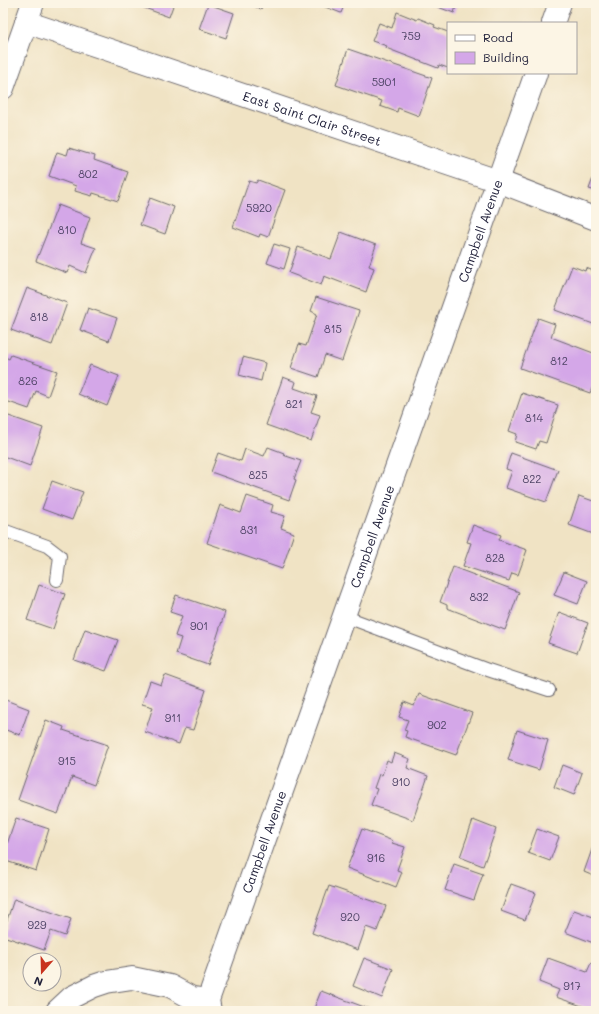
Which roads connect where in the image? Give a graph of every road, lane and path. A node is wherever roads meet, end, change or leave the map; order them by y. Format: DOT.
graph roads {
  1 [pos="560,3"];
  2 [pos="30,13"];
  3 [pos="553,22"];
  4 [pos="536,74"];
  5 [pos="3,88"];
  6 [pos="498,182"];
  7 [pos="596,220"];
  8 [pos="3,530"];
  9 [pos="57,580"];
  10 [pos="344,616"];
  11 [pos="550,690"];
  12 [pos="209,1005"];
  13 [pos="57,1011"];
  1 -- 3 [label="street"];
  2 -- 5 [label="street"];
  2 -- 6 [label="street, East Saint Clair Street"];
  4 -- 6 [label="street, Campbell Avenue"];
  6 -- 7 [label="street, East Saint Clair Street"];
  6 -- 10 [label="street, Campbell Avenue"];
  8 -- 9 [label="lane"];
  10 -- 11 [label="lane"];
  10 -- 12 [label="street, Campbell Avenue"];
  12 -- 13 [label="street, Campbell Avenue"];
}
